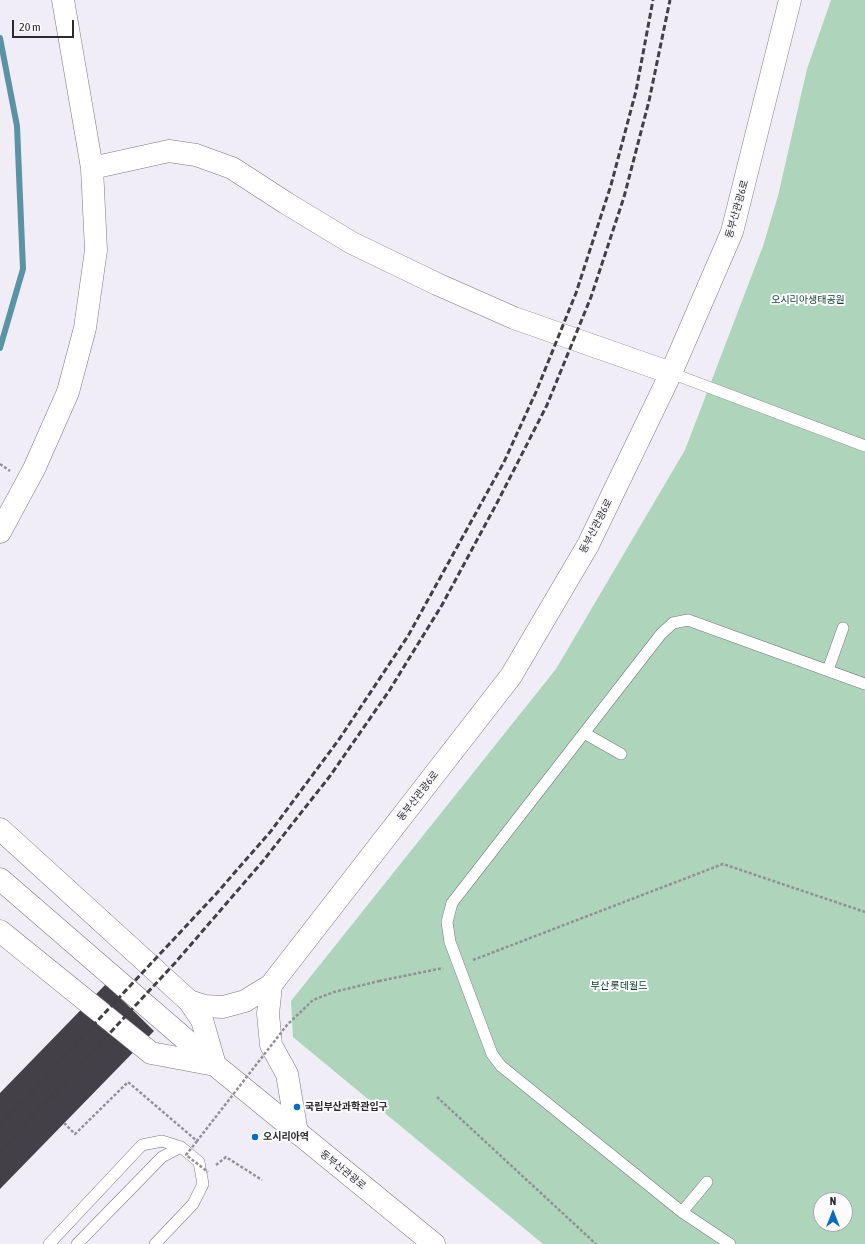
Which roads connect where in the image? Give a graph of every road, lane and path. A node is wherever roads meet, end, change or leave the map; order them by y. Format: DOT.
graph roads {
  1 [pos="63,0"];
  2 [pos="790,0"];
  3 [pos="92,168"];
  4 [pos="671,373"];
  5 [pos="865,446"];
  6 [pos="0,532"];
  7 [pos="843,628"];
  8 [pos="828,670"];
  9 [pos="865,684"];
  10 [pos="584,733"];
  11 [pos="621,754"];
  12 [pos="0,830"];
  13 [pos="0,879"];
  14 [pos="865,912"];
  15 [pos="0,931"];
  16 [pos="457,966"];
  17 [pos="271,985"];
  18 [pos="189,1001"];
  19 [pos="215,1065"];
  20 [pos="437,1097"];
  21 [pos="64,1123"];
  22 [pos="296,1133"];
  23 [pos="197,1141"];
  24 [pos="181,1147"];
  25 [pos="262,1180"];
  26 [pos="707,1182"];
  27 [pos="682,1212"];
  28 [pos="49,1244"];
  29 [pos="77,1244"];
  30 [pos="155,1244"];
  31 [pos="434,1244"];
  32 [pos="596,1244"];
  33 [pos="730,1244"];
  1 -- 3 [label="main road"];
  2 -- 4 [label="main road, 동부산관광6로"];
  3 -- 4 [label="main road"];
  3 -- 6 [label="main road"];
  4 -- 5 [label="lane"];
  4 -- 17 [label="main road, 동부산관광6로"];
  7 -- 8 [label="lane"];
  8 -- 9 [label="lane"];
  8 -- 10 [label="lane"];
  10 -- 11 [label="lane"];
  10 -- 16 [label="lane"];
  12 -- 18 [label="main road"];
  13 -- 19 [label="main road, 동부산관광로"];
  14 -- 16 [label="path"];
  15 -- 19 [label="main road"];
  16 -- 23 [label="path, bridge"];
  16 -- 27 [label="lane"];
  17 -- 18 [label="main road, 동부산관광6로"];
  17 -- 22 [label="main road"];
  18 -- 19 [label="main road"];
  19 -- 22 [label="main road, 동부산관광로"];
  20 -- 32 [label="path"];
  21 -- 23 [label="path, bridge"];
  22 -- 31 [label="main road, 동부산관광로"];
  23 -- 25 [label="path, bridge"];
  24 -- 28 [label="lane"];
  24 -- 29 [label="lane"];
  24 -- 30 [label="lane"];
  26 -- 27 [label="lane"];
  27 -- 33 [label="lane"];
}
